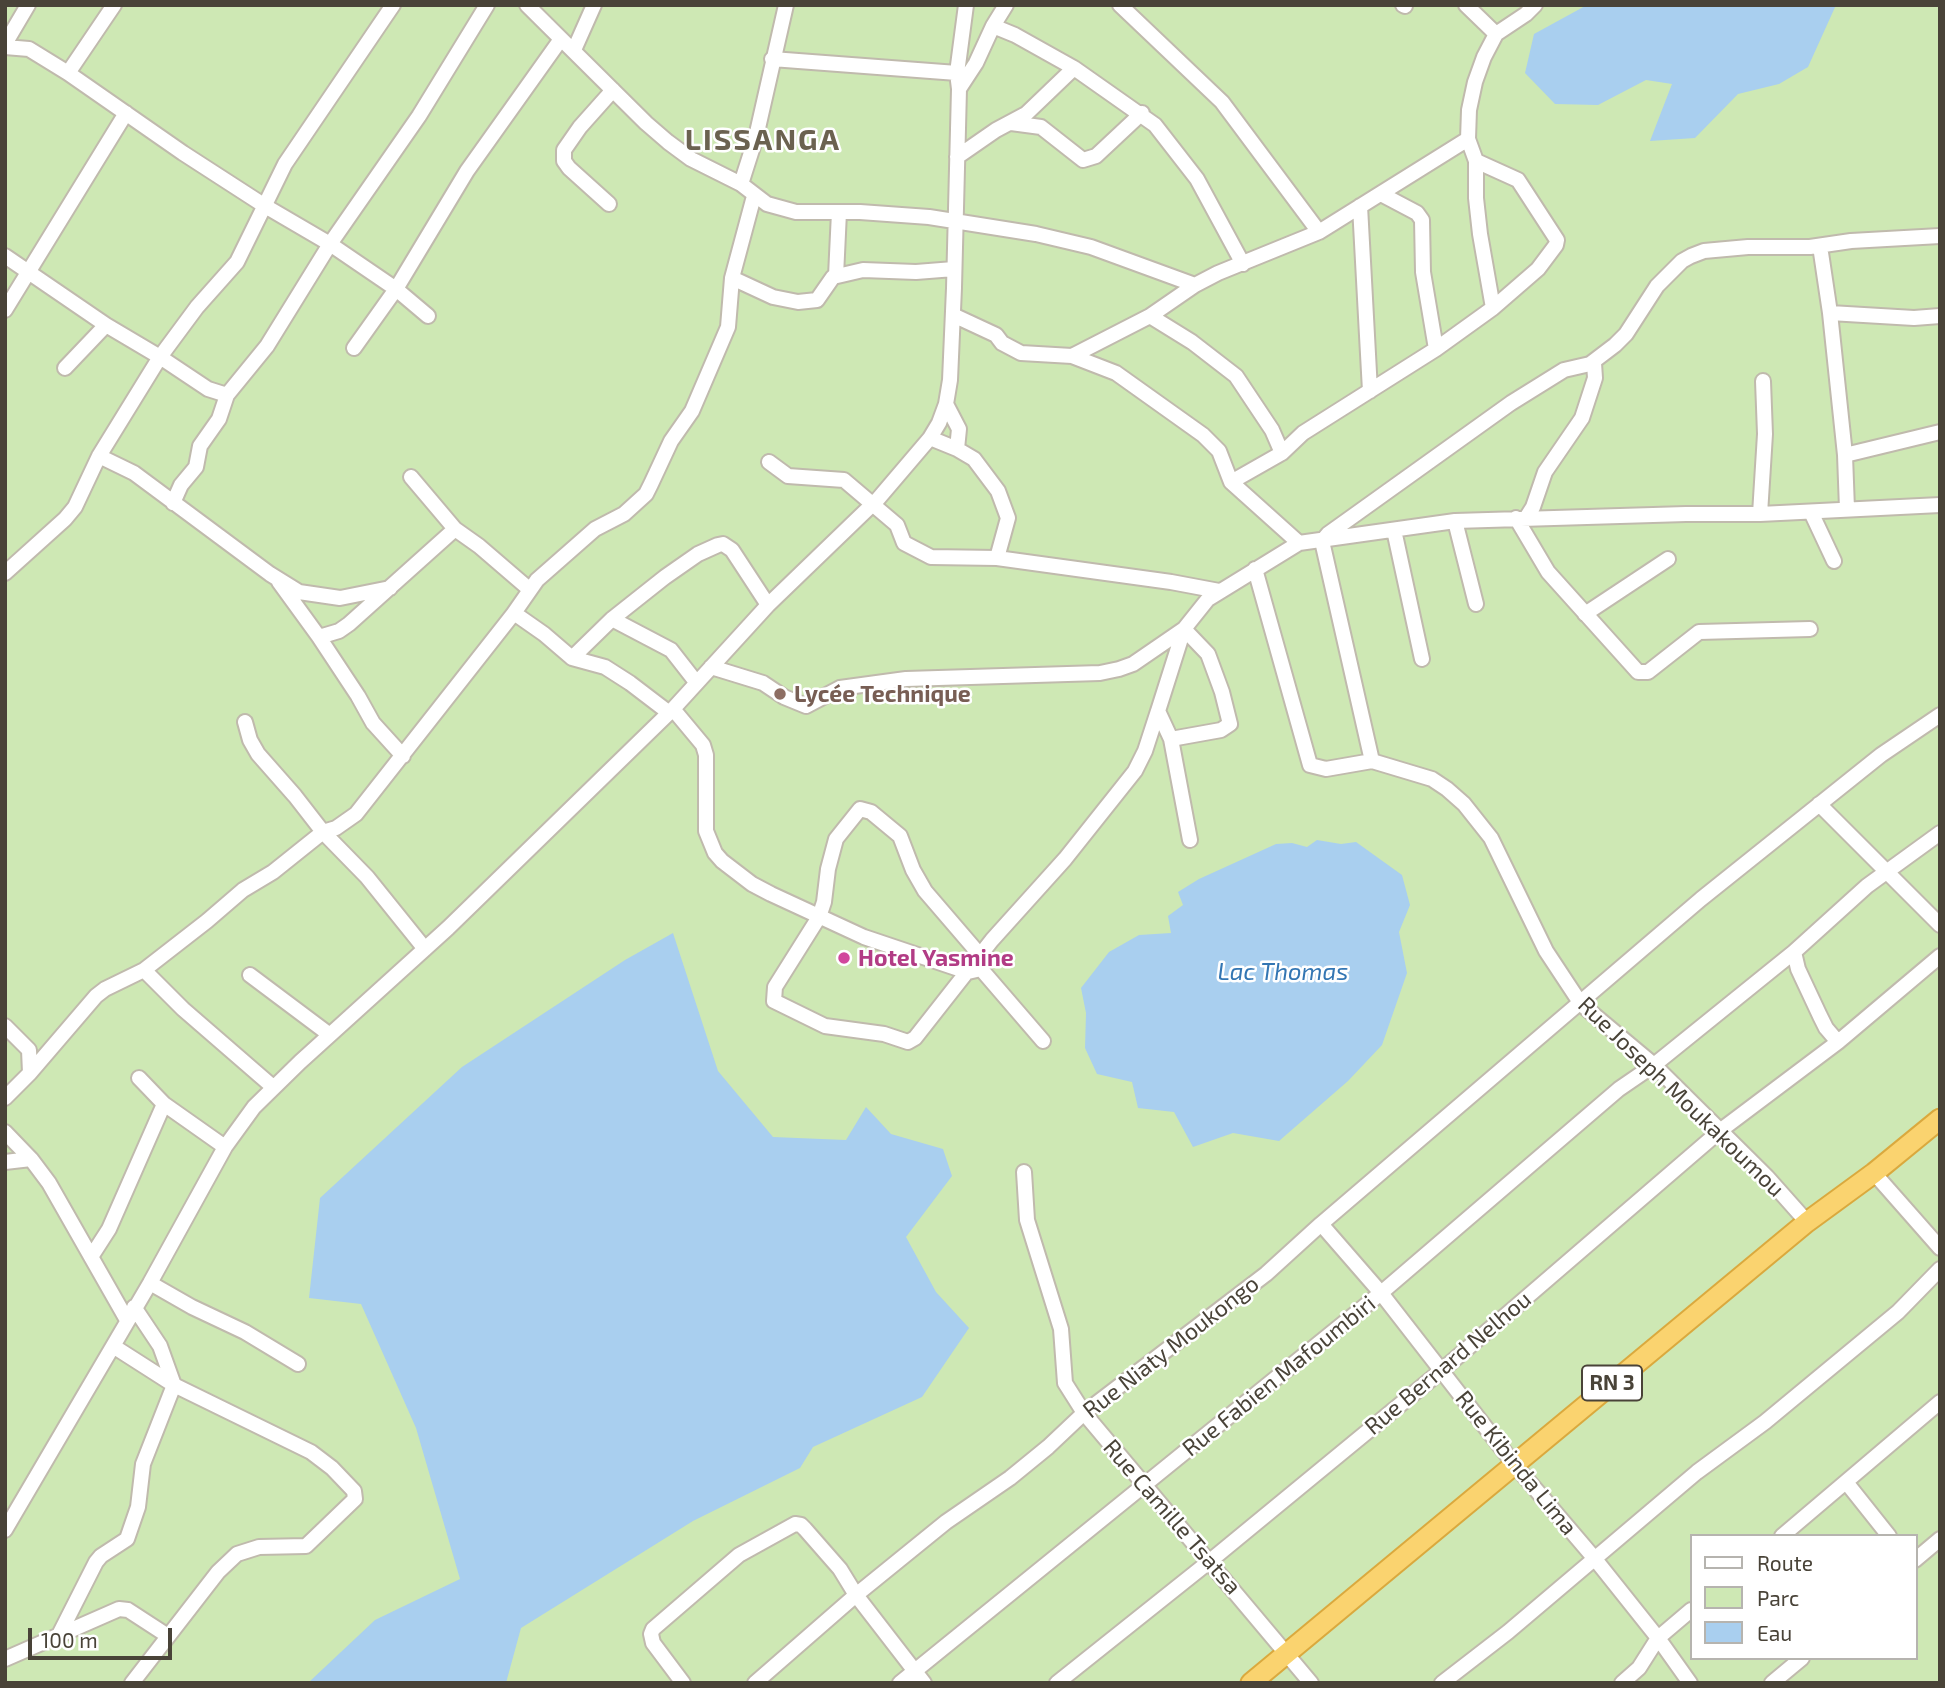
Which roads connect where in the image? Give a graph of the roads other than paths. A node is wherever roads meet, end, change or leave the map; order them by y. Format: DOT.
graph roads {
  1 [pos="28,5"];
  2 [pos="114,5"];
  3 [pos="393,5"];
  4 [pos="486,5"];
  5 [pos="527,5"];
  6 [pos="594,5"];
  7 [pos="786,5"];
  8 [pos="966,5"];
  9 [pos="1006,5"];
  10 [pos="1120,5"];
  11 [pos="1466,5"];
  12 [pos="1535,5"];
  13 [pos="993,26"];
  14 [pos="1496,34"];
  15 [pos="561,39"];
  16 [pos="5,46"];
  17 [pos="574,50"];
  18 [pos="772,59"];
  19 [pos="1074,68"];
  20 [pos="68,73"];
  21 [pos="957,73"];
  22 [pos="959,89"];
  23 [pos="613,90"];
  24 [pos="126,113"];
  25 [pos="1142,113"];
  26 [pos="1011,122"];
  27 [pos="1468,139"];
  28 [pos="957,157"];
  29 [pos="1476,161"];
  30 [pos="741,184"];
  31 [pos="1381,194"];
  32 [pos="754,196"];
  33 [pos="609,204"];
  34 [pos="265,206"];
  35 [pos="1360,206"];
  36 [pos="839,212"];
  37 [pos="955,220"];
  38 [pos="1319,232"];
  39 [pos="1940,236"];
  40 [pos="330,244"];
  41 [pos="1820,246"];
  42 [pos="5,256"];
  43 [pos="1244,264"];
  44 [pos="954,269"];
  45 [pos="28,273"];
  46 [pos="836,276"];
  47 [pos="732,278"];
  48 [pos="1195,285"];
  49 [pos="396,289"];
  50 [pos="1493,308"];
  51 [pos="5,310"];
  52 [pos="1830,313"];
  53 [pos="953,315"];
  54 [pos="428,316"];
  55 [pos="1150,316"];
  56 [pos="1940,316"];
  57 [pos="106,325"];
  58 [pos="354,348"];
  59 [pos="1436,349"];
  60 [pos="1072,356"];
  61 [pos="160,357"];
  62 [pos="1590,364"];
  63 [pos="65,368"];
  64 [pos="1763,381"];
  65 [pos="1370,391"];
  66 [pos="227,395"];
  67 [pos="946,404"];
  68 [pos="1940,432"];
  69 [pos="930,438"];
  70 [pos="957,449"];
  71 [pos="1282,453"];
  72 [pos="1844,455"];
  73 [pos="99,456"];
  74 [pos="769,462"];
  75 [pos="411,477"];
  76 [pos="1231,482"];
  77 [pos="173,503"];
  78 [pos="872,505"];
  79 [pos="1940,505"];
  80 [pos="1847,509"];
  81 [pos="1811,512"];
  82 [pos="1760,514"];
  83 [pos="1521,518"];
  84 [pos="1455,521"];
  85 [pos="455,529"];
  86 [pos="1394,530"];
  87 [pos="1322,541"];
  88 [pos="1299,543"];
  89 [pos="997,558"];
  90 [pos="1668,559"];
  91 [pos="1835,561"];
  92 [pos="1255,569"];
  93 [pos="5,573"];
  94 [pos="276,578"];
  95 [pos="390,588"];
  96 [pos="529,589"];
  97 [pos="1219,591"];
  98 [pos="345,597"];
  99 [pos="1476,604"];
  100 [pos="768,605"];
  101 [pos="514,613"];
  102 [pos="1585,614"];
  103 [pos="612,619"];
  104 [pos="349,624"];
  105 [pos="1184,629"];
  106 [pos="1810,629"];
  107 [pos="319,636"];
  108 [pos="572,659"];
  109 [pos="1423,659"];
  110 [pos="711,667"];
  111 [pos="696,682"];
  112 [pos="671,710"];
  113 [pos="1158,711"];
  114 [pos="1940,715"];
  115 [pos="245,722"];
  116 [pos="1171,739"];
  117 [pos="403,756"];
  118 [pos="1372,761"];
  119 [pos="1819,804"];
  120 [pos="323,832"];
  121 [pos="1940,833"];
  122 [pos="1191,840"];
  123 [pos="1886,872"];
  124 [pos="819,917"];
  125 [pos="1940,925"];
  126 [pos="425,949"];
  127 [pos="1794,952"];
  128 [pos="980,956"];
  129 [pos="1940,956"];
  130 [pos="144,970"];
  131 [pos="968,972"];
  132 [pos="250,975"];
  133 [pos="1581,1004"];
  134 [pos="5,1026"];
  135 [pos="330,1035"];
  136 [pos="1043,1041"];
  137 [pos="1838,1042"];
  138 [pos="1654,1065"];
  139 [pos="30,1073"];
  140 [pos="139,1078"];
  141 [pos="273,1087"];
  142 [pos="5,1098"];
  143 [pos="164,1104"];
  144 [pos="1940,1119"];
  145 [pos="1721,1130"];
  146 [pos="5,1132"];
  147 [pos="225,1147"];
  148 [pos="31,1159"];
  149 [pos="5,1162"];
  150 [pos="1024,1172"];
  151 [pos="1874,1173"];
  152 [pos="1807,1222"];
  153 [pos="1321,1224"];
  154 [pos="1940,1248"];
  155 [pos="91,1257"];
  156 [pos="1940,1269"];
  157 [pos="150,1283"];
  158 [pos="1381,1293"];
  159 [pos="130,1313"];
  160 [pos="113,1346"];
  161 [pos="298,1364"];
  162 [pos="1441,1371"];
  163 [pos="174,1385"];
  164 [pos="1940,1402"];
  165 [pos="1084,1413"];
  166 [pos="1514,1464"];
  167 [pos="1846,1482"];
  168 [pos="1144,1485"];
  169 [pos="5,1530"];
  170 [pos="1784,1534"];
  171 [pos="1887,1534"];
  172 [pos="1940,1539"];
  173 [pos="1917,1558"];
  174 [pos="1595,1559"];
  175 [pos="1210,1561"];
  176 [pos="856,1595"];
  177 [pos="1689,1613"];
  178 [pos="60,1633"];
  179 [pos="168,1636"];
  180 [pos="1658,1638"];
  181 [pos="937,1653"];
  182 [pos="1287,1653"];
  183 [pos="5,1658"];
  184 [pos="1800,1660"];
  185 [pos="914,1670"];
  186 [pos="132,1683"];
  187 [pos="683,1683"];
  188 [pos="755,1683"];
  189 [pos="900,1683"];
  190 [pos="924,1683"];
  191 [pos="930,1683"];
  192 [pos="1057,1683"];
  193 [pos="1251,1683"];
  194 [pos="1311,1683"];
  195 [pos="1442,1683"];
  196 [pos="1622,1683"];
  197 [pos="1690,1683"];
  198 [pos="1772,1683"];
  1 -- 16 [label="street"];
  2 -- 20 [label="street"];
  3 -- 34 [label="street"];
  4 -- 40 [label="street"];
  5 -- 15 [label="street"];
  6 -- 17 [label="street"];
  7 -- 18 [label="street"];
  8 -- 21 [label="street"];
  9 -- 13 [label="street"];
  10 -- 38 [label="street"];
  11 -- 14 [label="street"];
  12 -- 14 [label="street"];
  13 -- 19 [label="street"];
  13 -- 22 [label="street"];
  14 -- 27 [label="street"];
  15 -- 17 [label="street"];
  15 -- 49 [label="street"];
  16 -- 20 [label="street"];
  17 -- 23 [label="street"];
  18 -- 21 [label="street"];
  18 -- 30 [label="street"];
  19 -- 25 [label="street"];
  19 -- 26 [label="street"];
  20 -- 24 [label="street"];
  21 -- 22 [label="street"];
  22 -- 28 [label="street"];
  23 -- 30 [label="street"];
  23 -- 33 [label="street"];
  24 -- 34 [label="street"];
  24 -- 45 [label="street"];
  25 -- 26 [label="street"];
  25 -- 43 [label="street"];
  26 -- 28 [label="street"];
  27 -- 29 [label="street"];
  27 -- 31 [label="street"];
  28 -- 37 [label="street"];
  29 -- 50 [label="street"];
  29 -- 50 [label="street"];
  30 -- 32 [label="street"];
  31 -- 35 [label="street"];
  31 -- 59 [label="street"];
  32 -- 36 [label="street"];
  32 -- 47 [label="street"];
  34 -- 40 [label="street"];
  34 -- 61 [label="street"];
  35 -- 38 [label="street"];
  35 -- 65 [label="street"];
  36 -- 37 [label="street"];
  36 -- 46 [label="street"];
  37 -- 44 [label="street"];
  37 -- 48 [label="street"];
  38 -- 43 [label="street"];
  39 -- 41 [label="street"];
  40 -- 49 [label="street"];
  40 -- 66 [label="street"];
  41 -- 52 [label="street"];
  41 -- 62 [label="street"];
  42 -- 45 [label="street"];
  43 -- 48 [label="street"];
  44 -- 46 [label="street"];
  44 -- 53 [label="street"];
  45 -- 51 [label="street"];
  45 -- 57 [label="street"];
  46 -- 47 [label="street"];
  47 -- 96 [label="street"];
  48 -- 55 [label="street"];
  49 -- 54 [label="street"];
  49 -- 58 [label="street"];
  50 -- 59 [label="street"];
  52 -- 56 [label="street"];
  52 -- 72 [label="street"];
  53 -- 60 [label="street"];
  53 -- 67 [label="street"];
  55 -- 60 [label="street"];
  55 -- 71 [label="street"];
  57 -- 61 [label="street"];
  57 -- 63 [label="street"];
  59 -- 65 [label="street"];
  60 -- 76 [label="street"];
  61 -- 66 [label="street"];
  61 -- 73 [label="street"];
  62 -- 83 [label="street"];
  62 -- 87 [label="street"];
  64 -- 82 [label="street"];
  65 -- 71 [label="street"];
  66 -- 77 [label="street"];
  67 -- 69 [label="street"];
  67 -- 70 [label="street"];
  68 -- 72 [label="street"];
  69 -- 70 [label="street"];
  69 -- 78 [label="street"];
  70 -- 89 [label="street"];
  71 -- 76 [label="street"];
  72 -- 80 [label="street"];
  73 -- 77 [label="street"];
  73 -- 93 [label="street"];
  74 -- 78 [label="street"];
  75 -- 85 [label="street"];
  76 -- 88 [label="street"];
  77 -- 94 [label="street"];
  78 -- 89 [label="street"];
  78 -- 100 [label="street"];
  79 -- 80 [label="street"];
  80 -- 81 [label="street"];
  81 -- 82 [label="street"];
  81 -- 91 [label="street"];
  82 -- 83 [label="street"];
  83 -- 84 [label="street"];
  83 -- 102 [label="street"];
  84 -- 86 [label="street"];
  84 -- 99 [label="street"];
  85 -- 95 [label="street"];
  85 -- 96 [label="street"];
  86 -- 87 [label="street"];
  86 -- 109 [label="street"];
  87 -- 88 [label="street"];
  87 -- 118 [label="street"];
  88 -- 92 [label="street"];
  89 -- 97 [label="street"];
  90 -- 102 [label="street"];
  92 -- 97 [label="street"];
  92 -- 118 [label="street"];
  94 -- 98 [label="street"];
  94 -- 107 [label="street"];
  95 -- 98 [label="street"];
  95 -- 104 [label="street"];
  96 -- 101 [label="street"];
  97 -- 105 [label="street"];
  98 -- 104 [label="street"];
  100 -- 103 [label="street"];
  100 -- 110 [label="street"];
  101 -- 108 [label="street"];
  101 -- 117 [label="street"];
  102 -- 106 [label="street"];
  103 -- 108 [label="street"];
  103 -- 111 [label="street"];
  104 -- 107 [label="street"];
  105 -- 110 [label="street"];
  105 -- 113 [label="street"];
  105 -- 116 [label="street"];
  107 -- 117 [label="street"];
  108 -- 112 [label="street"];
  110 -- 111 [label="street"];
  111 -- 112 [label="street"];
  112 -- 124 [label="street"];
  112 -- 126 [label="street"];
  113 -- 116 [label="street"];
  113 -- 128 [label="street"];
  114 -- 119 [label="street, Rue Niaty Moukongo"];
  115 -- 120 [label="street"];
  116 -- 122 [label="street"];
  117 -- 120 [label="street"];
  118 -- 133 [label="street, Rue Joseph Moukakoumou"];
  119 -- 123 [label="street"];
  119 -- 133 [label="street, Rue Niaty Moukongo"];
  120 -- 126 [label="street"];
  120 -- 130 [label="street"];
  121 -- 123 [label="street, Rue Fabien Mafoumbiri"];
  123 -- 125 [label="street"];
  123 -- 127 [label="street, Rue Fabien Mafoumbiri"];
  124 -- 128 [label="street"];
  124 -- 131 [label="street"];
  124 -- 131 [label="street"];
  126 -- 135 [label="street"];
  127 -- 137 [label="street"];
  127 -- 138 [label="street, Rue Fabien Mafoumbiri"];
  128 -- 131 [label="street"];
  129 -- 137 [label="street, Rue Bernard Nelhou"];
  130 -- 139 [label="street"];
  130 -- 141 [label="street"];
  131 -- 136 [label="street"];
  132 -- 135 [label="street"];
  133 -- 138 [label="street, Rue Joseph Moukakoumou"];
  133 -- 153 [label="street, Rue Niaty Moukongo"];
  134 -- 139 [label="street"];
  135 -- 141 [label="street"];
  137 -- 145 [label="street, Rue Bernard Nelhou"];
  138 -- 145 [label="street, Rue Joseph Moukakoumou"];
  138 -- 158 [label="street, Rue Fabien Mafoumbiri"];
  139 -- 142 [label="street"];
  140 -- 143 [label="street"];
  141 -- 147 [label="street"];
  143 -- 147 [label="street"];
  143 -- 155 [label="street"];
  144 -- 151 [label="highway, RN 3"];
  145 -- 152 [label="street, Rue Joseph Moukakoumou"];
  145 -- 162 [label="street, Rue Bernard Nelhou"];
  146 -- 148 [label="street"];
  147 -- 157 [label="street"];
  148 -- 149 [label="street"];
  148 -- 155 [label="street"];
  150 -- 165 [label="street, Rue Camille Tsatsa"];
  151 -- 152 [label="highway, RN 3"];
  151 -- 154 [label="street"];
  152 -- 166 [label="highway, RN 3"];
  153 -- 158 [label="street, Rue Kibinda Lima"];
  153 -- 165 [label="street, Rue Niaty Moukongo"];
  155 -- 159 [label="street"];
  156 -- 174 [label="street"];
  157 -- 159 [label="street"];
  157 -- 161 [label="street"];
  158 -- 162 [label="street, Rue Kibinda Lima"];
  158 -- 168 [label="street, Rue Fabien Mafoumbiri"];
  159 -- 160 [label="street"];
  159 -- 163 [label="street"];
  160 -- 163 [label="street"];
  160 -- 169 [label="street"];
  162 -- 166 [label="street, Rue Kibinda Lima"];
  162 -- 175 [label="street, Rue Bernard Nelhou"];
  163 -- 178 [label="street"];
  163 -- 179 [label="street"];
  164 -- 167 [label="street"];
  165 -- 168 [label="street, Rue Camille Tsatsa"];
  165 -- 176 [label="street, Rue Niaty Moukongo"];
  166 -- 174 [label="street, Rue Kibinda Lima"];
  166 -- 182 [label="highway, RN 3"];
  167 -- 170 [label="street"];
  167 -- 171 [label="street"];
  168 -- 175 [label="street, Rue Camille Tsatsa"];
  168 -- 181 [label="street, Rue Fabien Mafoumbiri"];
  172 -- 173 [label="street"];
  174 -- 180 [label="street, Rue Kibinda Lima"];
  174 -- 195 [label="street"];
  175 -- 182 [label="street, Rue Camille Tsatsa"];
  175 -- 192 [label="street, Rue Bernard Nelhou"];
  176 -- 185 [label="street"];
  176 -- 187 [label="street"];
  176 -- 188 [label="street, Rue Niaty Moukongo"];
  177 -- 180 [label="street"];
  178 -- 179 [label="street"];
  178 -- 183 [label="street"];
  179 -- 186 [label="street"];
  180 -- 196 [label="street"];
  180 -- 197 [label="street, Rue Kibinda Lima"];
  181 -- 185 [label="street, Rue Fabien Mafoumbiri"];
  181 -- 191 [label="street"];
  182 -- 193 [label="highway, RN 3"];
  182 -- 194 [label="street, Rue Camille Tsatsa"];
  184 -- 198 [label="street"];
  185 -- 189 [label="street, Rue Fabien Mafoumbiri"];
  185 -- 190 [label="street"];
}
